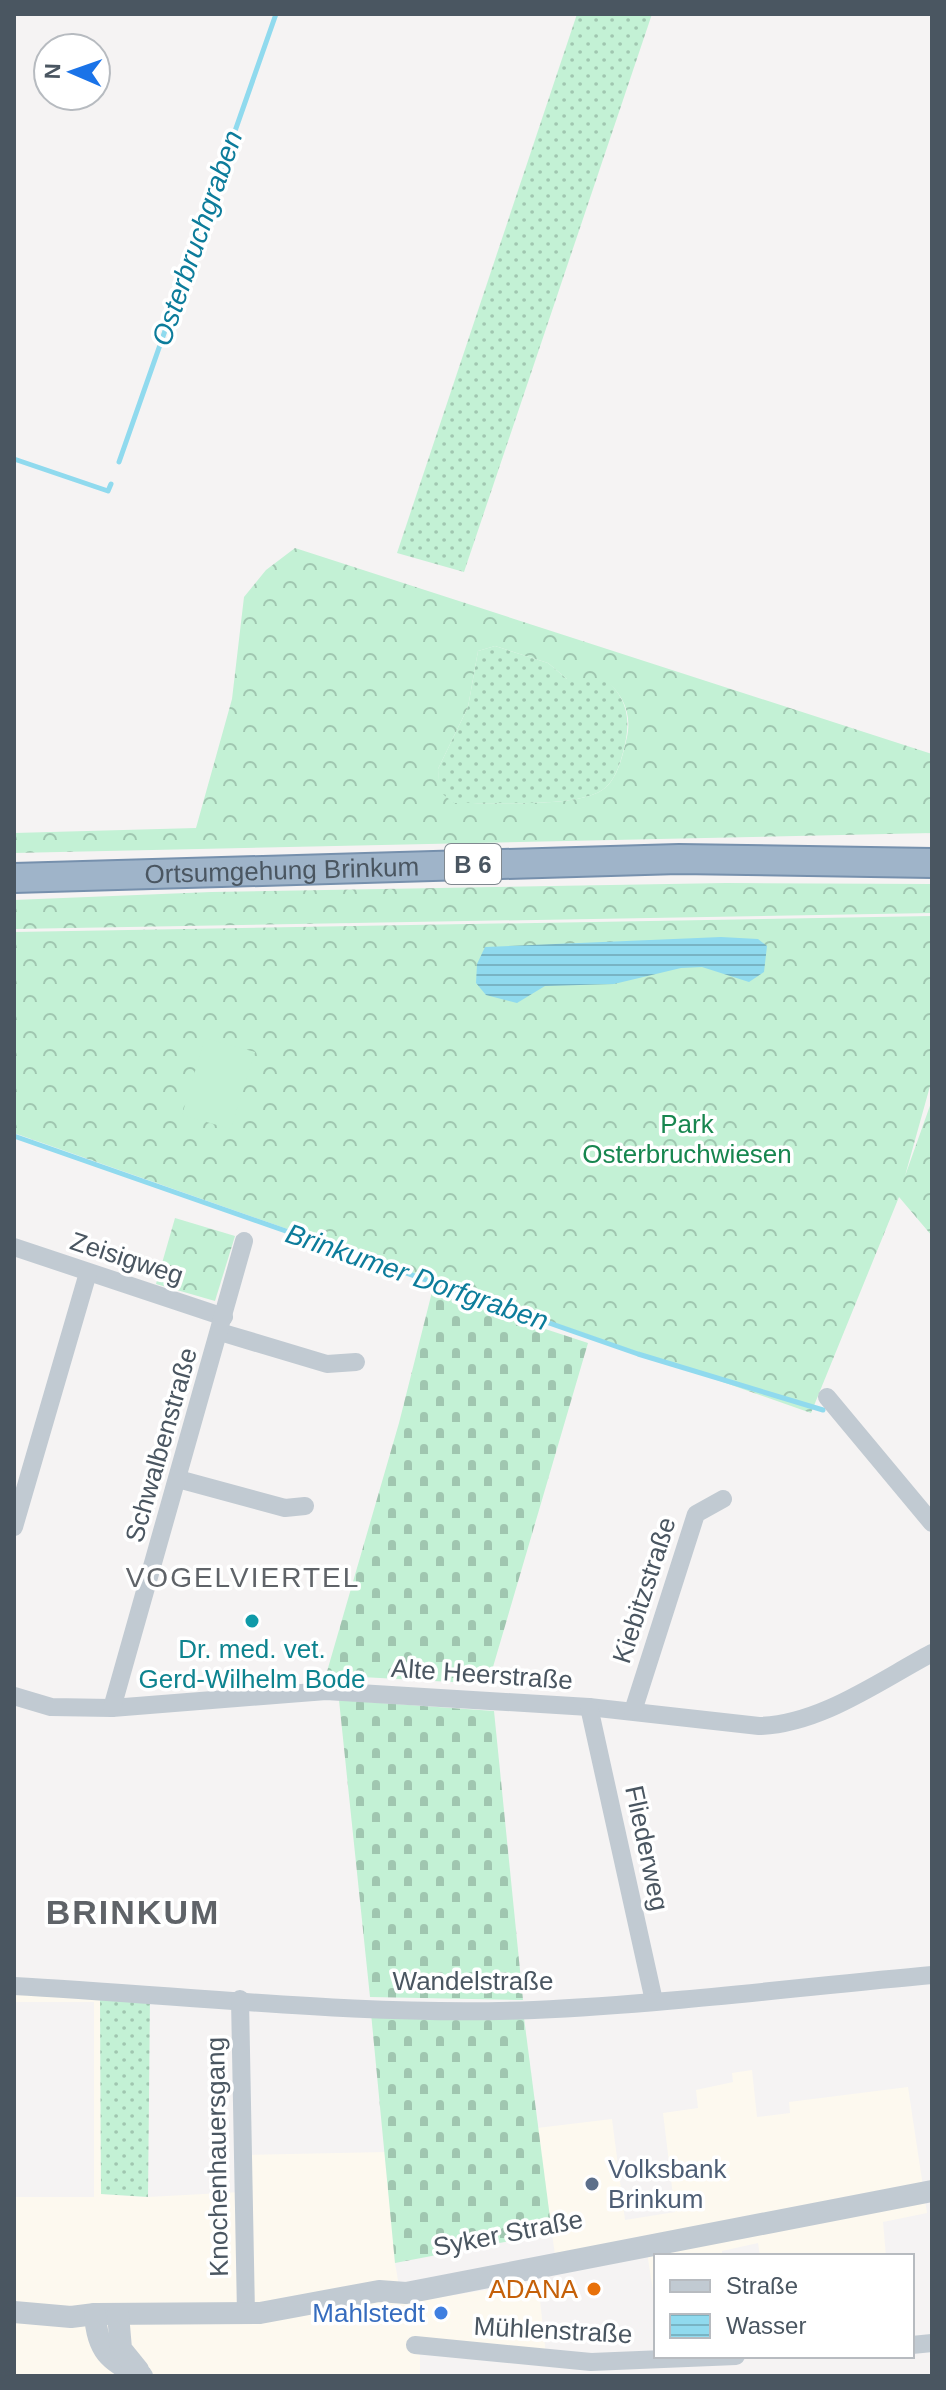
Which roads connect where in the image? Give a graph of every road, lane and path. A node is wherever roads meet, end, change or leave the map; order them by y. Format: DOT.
graph roads {
  1 [pos="932,863"];
  2 [pos="14,878"];
  3 [pos="244,1241"];
  4 [pos="14,1247"];
  5 [pos="88,1273"];
  6 [pos="222,1324"];
  7 [pos="356,1362"];
  8 [pos="827,1397"];
  9 [pos="178,1479"];
  10 [pos="723,1499"];
  11 [pos="305,1506"];
  12 [pos="932,1523"];
  13 [pos="14,1527"];
  14 [pos="932,1653"];
  15 [pos="14,1696"];
  16 [pos="589,1707"];
  17 [pos="112,1708"];
  18 [pos="633,1711"];
  19 [pos="932,1975"];
  20 [pos="14,1986"];
  21 [pos="240,1999"];
  22 [pos="654,2001"];
  23 [pos="932,2180"];
  24 [pos="932,2191"];
  25 [pos="379,2291"];
  26 [pos="23,2312"];
  27 [pos="106,2314"];
  28 [pos="246,2314"];
  29 [pos="415,2345"];
  30 [pos="720,2358"];
  31 [pos="634,2369"];
  32 [pos="142,2376"];
  1 -- 2 [label="highway, Ortsumgehung Brinkum / B 6"];
  3 -- 6 [label="street, Schwalbenstraße"];
  4 -- 5 [label="street, Zeisigweg"];
  5 -- 6 [label="street, Zeisigweg"];
  5 -- 13 [label="street"];
  6 -- 7 [label="street, Zeisigweg"];
  6 -- 9 [label="street, Schwalbenstraße"];
  8 -- 12 [label="street"];
  9 -- 11 [label="street"];
  9 -- 17 [label="street, Schwalbenstraße"];
  10 -- 18 [label="street, Kiebitzstraße"];
  14 -- 18 [label="street, Alte Heerstraße"];
  15 -- 17 [label="street, Alte Heerstraße"];
  16 -- 17 [label="street, Alte Heerstraße"];
  16 -- 18 [label="street, Alte Heerstraße"];
  16 -- 22 [label="street, Fliederweg"];
  19 -- 22 [label="street, Wandelstraße"];
  20 -- 21 [label="street, Wandelstraße"];
  21 -- 22 [label="street, Wandelstraße"];
  21 -- 28 [label="street, Knochenhauersgang"];
  23 -- 25 [label="street, Syker Straße"];
  24 -- 25 [label="street, Syker Straße"];
  25 -- 28 [label="street, Syker Straße"];
  26 -- 27 [label="street, Syker Straße"];
  27 -- 28 [label="street, Syker Straße"];
  27 -- 32 [label="street"];
  29 -- 31 [label="street, Mühlenstraße"];
  30 -- 31 [label="street, Mühlenstraße"];
}
